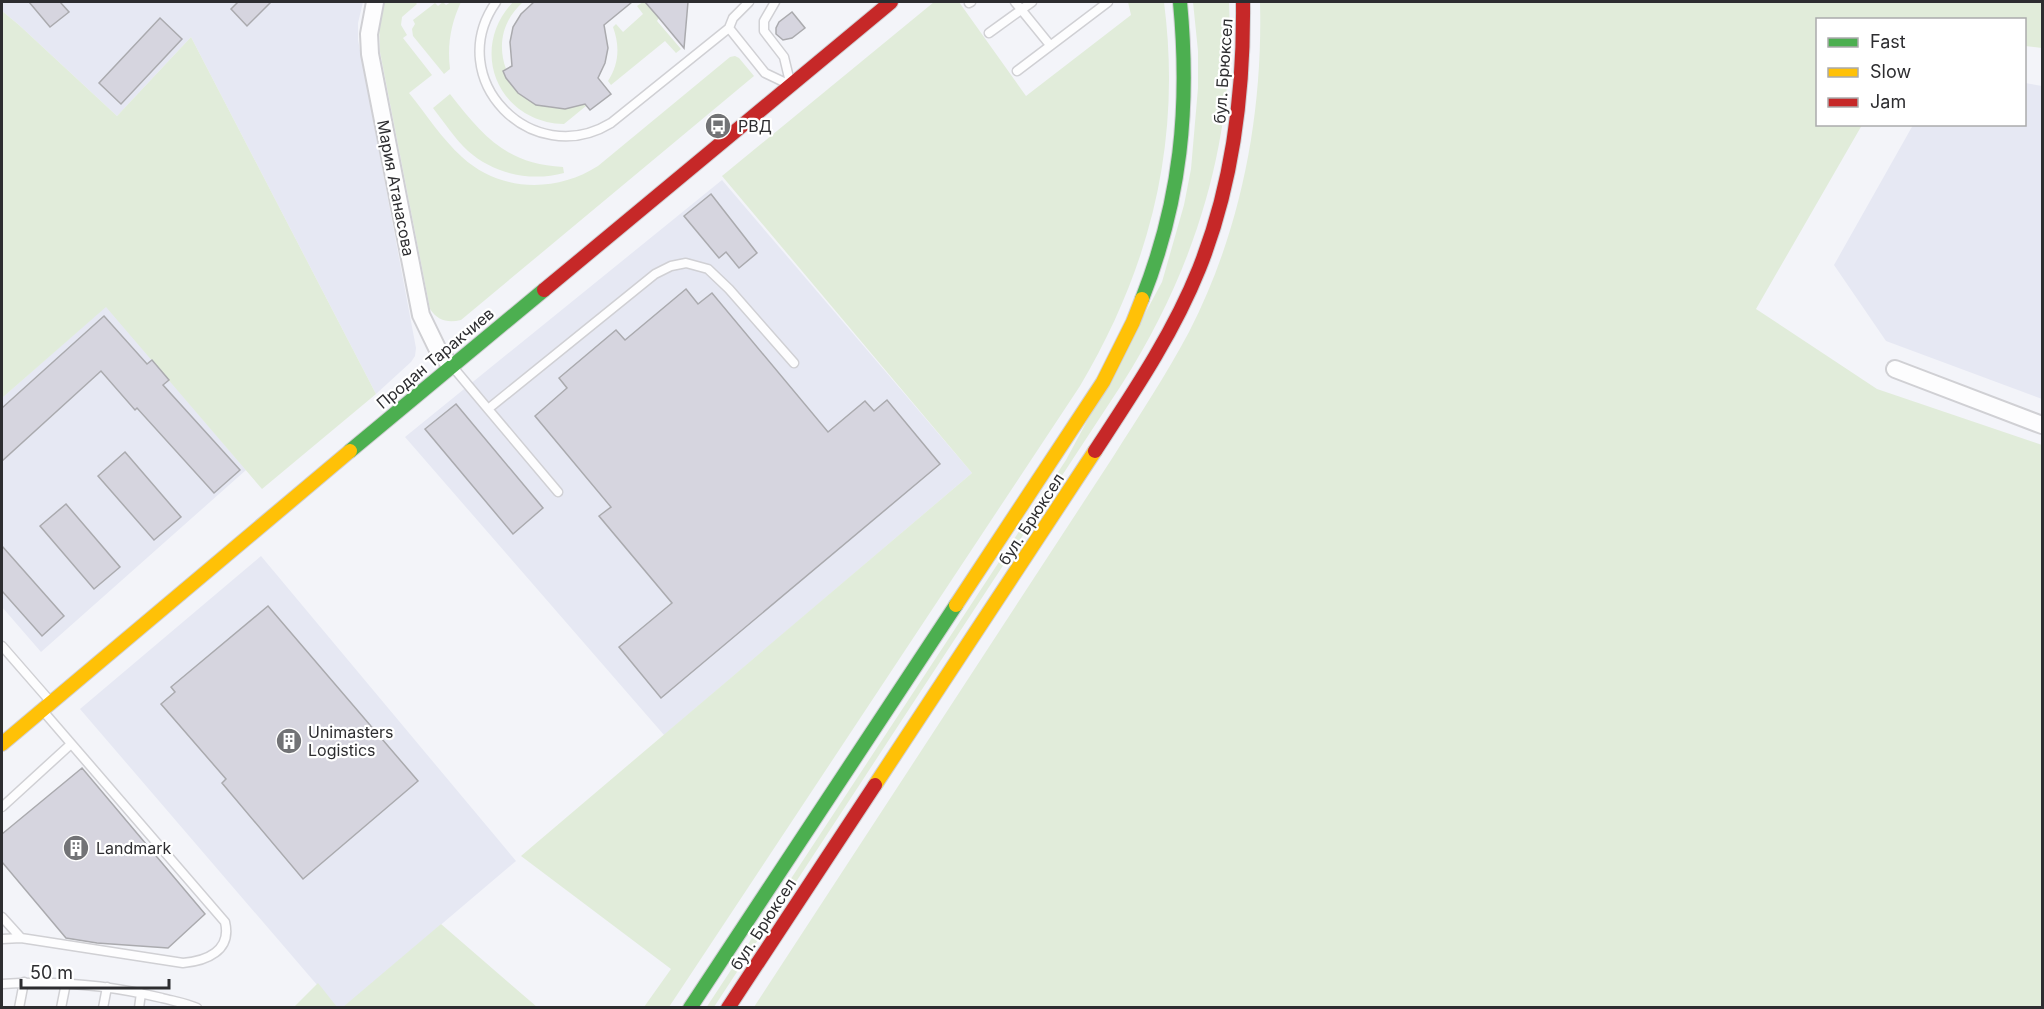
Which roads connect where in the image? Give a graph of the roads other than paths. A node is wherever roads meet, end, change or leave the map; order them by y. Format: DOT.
graph roads {
  1 [pos="375,2"];
  2 [pos="496,2"];
  3 [pos="749,2"];
  4 [pos="775,2"];
  5 [pos="891,2"];
  6 [pos="1015,2"];
  7 [pos="1032,2"];
  8 [pos="1108,2"];
  9 [pos="1180,2"];
  10 [pos="1244,2"];
  11 [pos="1022,9"];
  12 [pos="729,28"];
  13 [pos="989,33"];
  14 [pos="1050,45"];
  15 [pos="1017,71"];
  16 [pos="791,85"];
  17 [pos="794,363"];
  18 [pos="451,366"];
  19 [pos="1895,369"];
  20 [pos="488,409"];
  21 [pos="2043,425"];
  22 [pos="558,492"];
  23 [pos="2,646"];
  24 [pos="46,705"];
  25 [pos="2,744"];
  26 [pos="71,744"];
  27 [pos="2,807"];
  28 [pos="2,917"];
  29 [pos="21,938"];
  30 [pos="2,939"];
  31 [pos="24,982"];
  32 [pos="66,983"];
  33 [pos="2,984"];
  34 [pos="108,987"];
  35 [pos="141,993"];
  36 [pos="175,1005"];
  37 [pos="19,1008"];
  38 [pos="61,1008"];
  39 [pos="103,1008"];
  40 [pos="139,1008"];
  41 [pos="197,1008"];
  42 [pos="690,1008"];
  43 [pos="728,1008"];
  1 -- 18 [label="street, Мария Атанасова"];
  2 -- 12 [label="lane"];
  3 -- 12 [label="lane"];
  4 -- 16 [label="lane"];
  5 -- 16 [label="main road, Продан Таракчиев"];
  6 -- 11 [label="lane"];
  7 -- 11 [label="lane"];
  8 -- 14 [label="lane"];
  9 -- 42 [label="main road, бул. Брюксел"];
  10 -- 43 [label="main road, бул. Брюксел"];
  11 -- 13 [label="lane"];
  11 -- 14 [label="lane"];
  12 -- 16 [label="lane"];
  14 -- 15 [label="lane"];
  16 -- 18 [label="main road, Продан Таракчиев"];
  17 -- 20 [label="lane"];
  18 -- 20 [label="lane"];
  18 -- 24 [label="main road, Продан Таракчиев"];
  19 -- 21 [label="street"];
  20 -- 22 [label="lane"];
  23 -- 24 [label="lane"];
  24 -- 25 [label="main road, Продан Таракчиев"];
  24 -- 26 [label="lane"];
  26 -- 27 [label="lane"];
  26 -- 29 [label="lane"];
  28 -- 29 [label="lane"];
  29 -- 30 [label="lane"];
  31 -- 32 [label="lane"];
  31 -- 33 [label="lane"];
  31 -- 37 [label="lane"];
  32 -- 34 [label="lane"];
  32 -- 38 [label="lane"];
  34 -- 35 [label="lane"];
  34 -- 39 [label="lane"];
  35 -- 36 [label="lane"];
  35 -- 40 [label="lane"];
  36 -- 41 [label="lane"];
}
